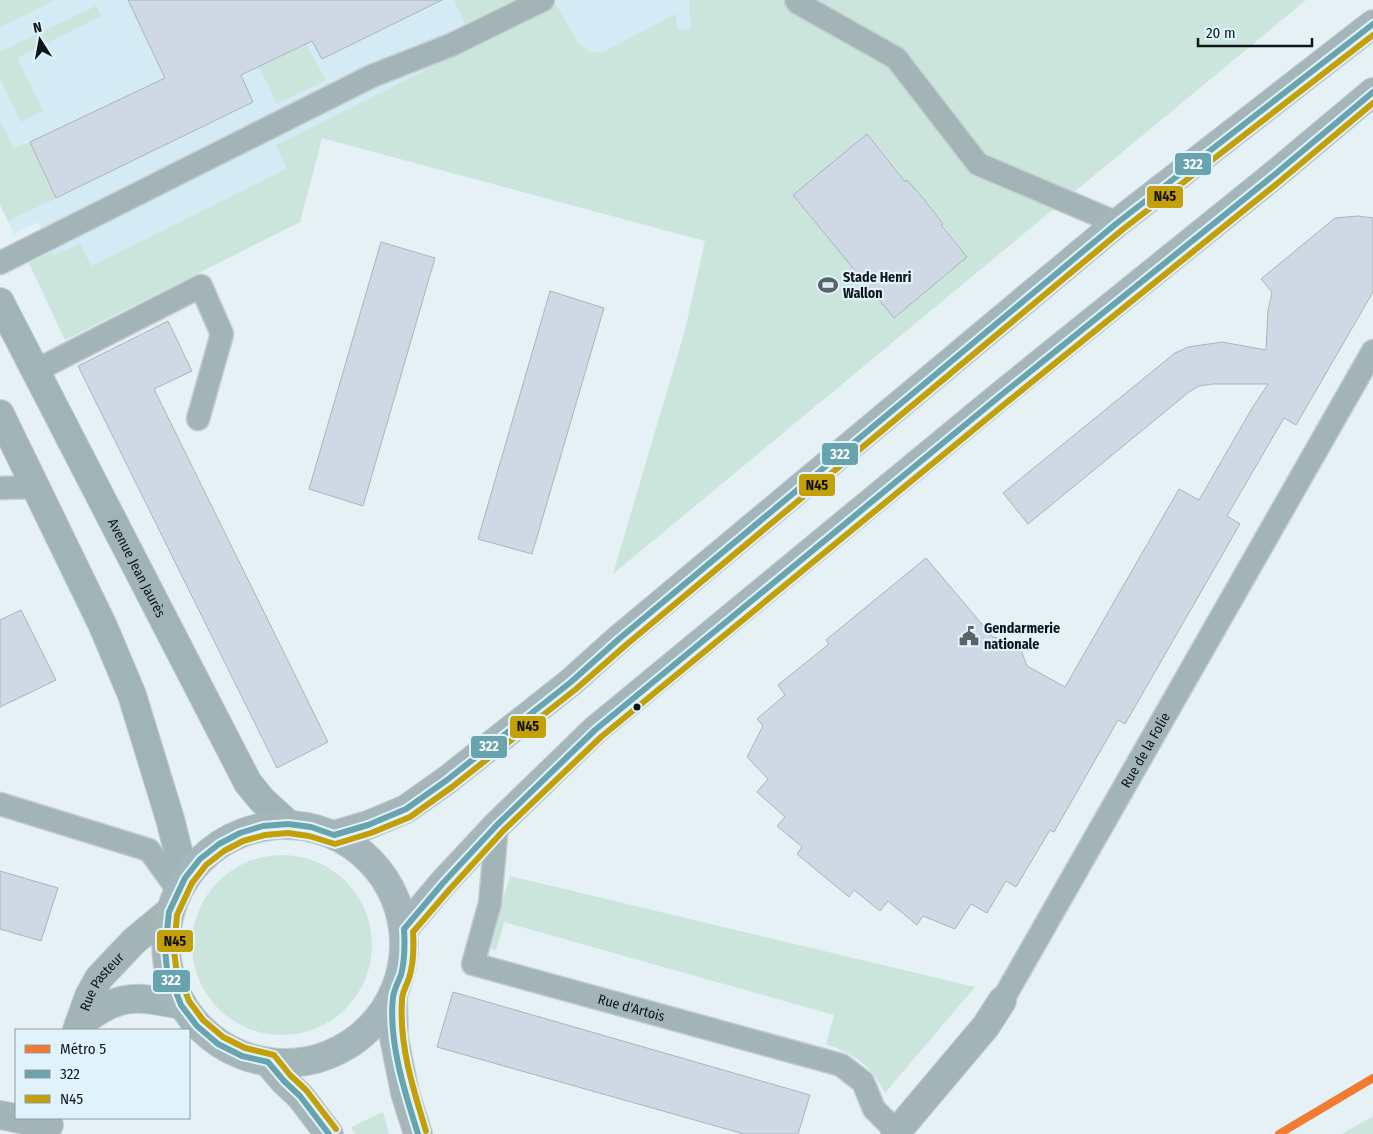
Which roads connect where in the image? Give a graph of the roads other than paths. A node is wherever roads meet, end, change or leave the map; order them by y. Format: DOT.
graph roads {
  1 [pos="542,0"];
  2 [pos="796,0"];
  3 [pos="1373,24"];
  4 [pos="1373,92"];
  5 [pos="1117,223"];
  6 [pos="0,263"];
  7 [pos="0,302"];
  8 [pos="1373,351"];
  9 [pos="35,371"];
  10 [pos="0,414"];
  11 [pos="198,419"];
  12 [pos="36,487"];
  13 [pos="0,488"];
  14 [pos="0,804"];
  15 [pos="288,824"];
  16 [pos="497,825"];
  17 [pos="334,835"];
  18 [pos="177,893"];
  19 [pos="404,929"];
  20 [pos="393,996"];
  21 [pos="1002,1001"];
  22 [pos="181,1005"];
  23 [pos="78,1027"];
  24 [pos="268,1062"];
  25 [pos="0,1115"];
  26 [pos="15,1118"];
  27 [pos="18,1119"];
  28 [pos="49,1126"];
  29 [pos="896,1133"];
  30 [pos="329,1134"];
  31 [pos="418,1134"];
  1 -- 6 [label="lane"];
  2 -- 5 [label="lane"];
  3 -- 5 [label="main road"];
  4 -- 16 [label="main road"];
  5 -- 17 [label="main road"];
  7 -- 9 [label="main road, Avenue Jean Jaurès"];
  8 -- 21 [label="lane, Rue de la Folie"];
  9 -- 11 [label="lane"];
  9 -- 15 [label="main road, Avenue Jean Jaurès"];
  10 -- 12 [label="main road"];
  12 -- 13 [label="lane"];
  12 -- 18 [label="main road"];
  14 -- 18 [label="lane"];
  15 -- 17 [label="main road"];
  15 -- 18 [label="main road"];
  16 -- 19 [label="main road"];
  16 -- 29 [label="lane, Rue d'Artois"];
  17 -- 19 [label="main road"];
  18 -- 22 [label="main road"];
  18 -- 23 [label="street, Rue Pasteur"];
  19 -- 20 [label="main road"];
  20 -- 24 [label="main road"];
  20 -- 31 [label="main road"];
  21 -- 29 [label="street, Rue de la Folie"];
  22 -- 23 [label="street, Rue Pasteur"];
  22 -- 24 [label="main road"];
  24 -- 30 [label="main road"];
  25 -- 26 [label="street"];
  27 -- 28 [label="street"];
}
